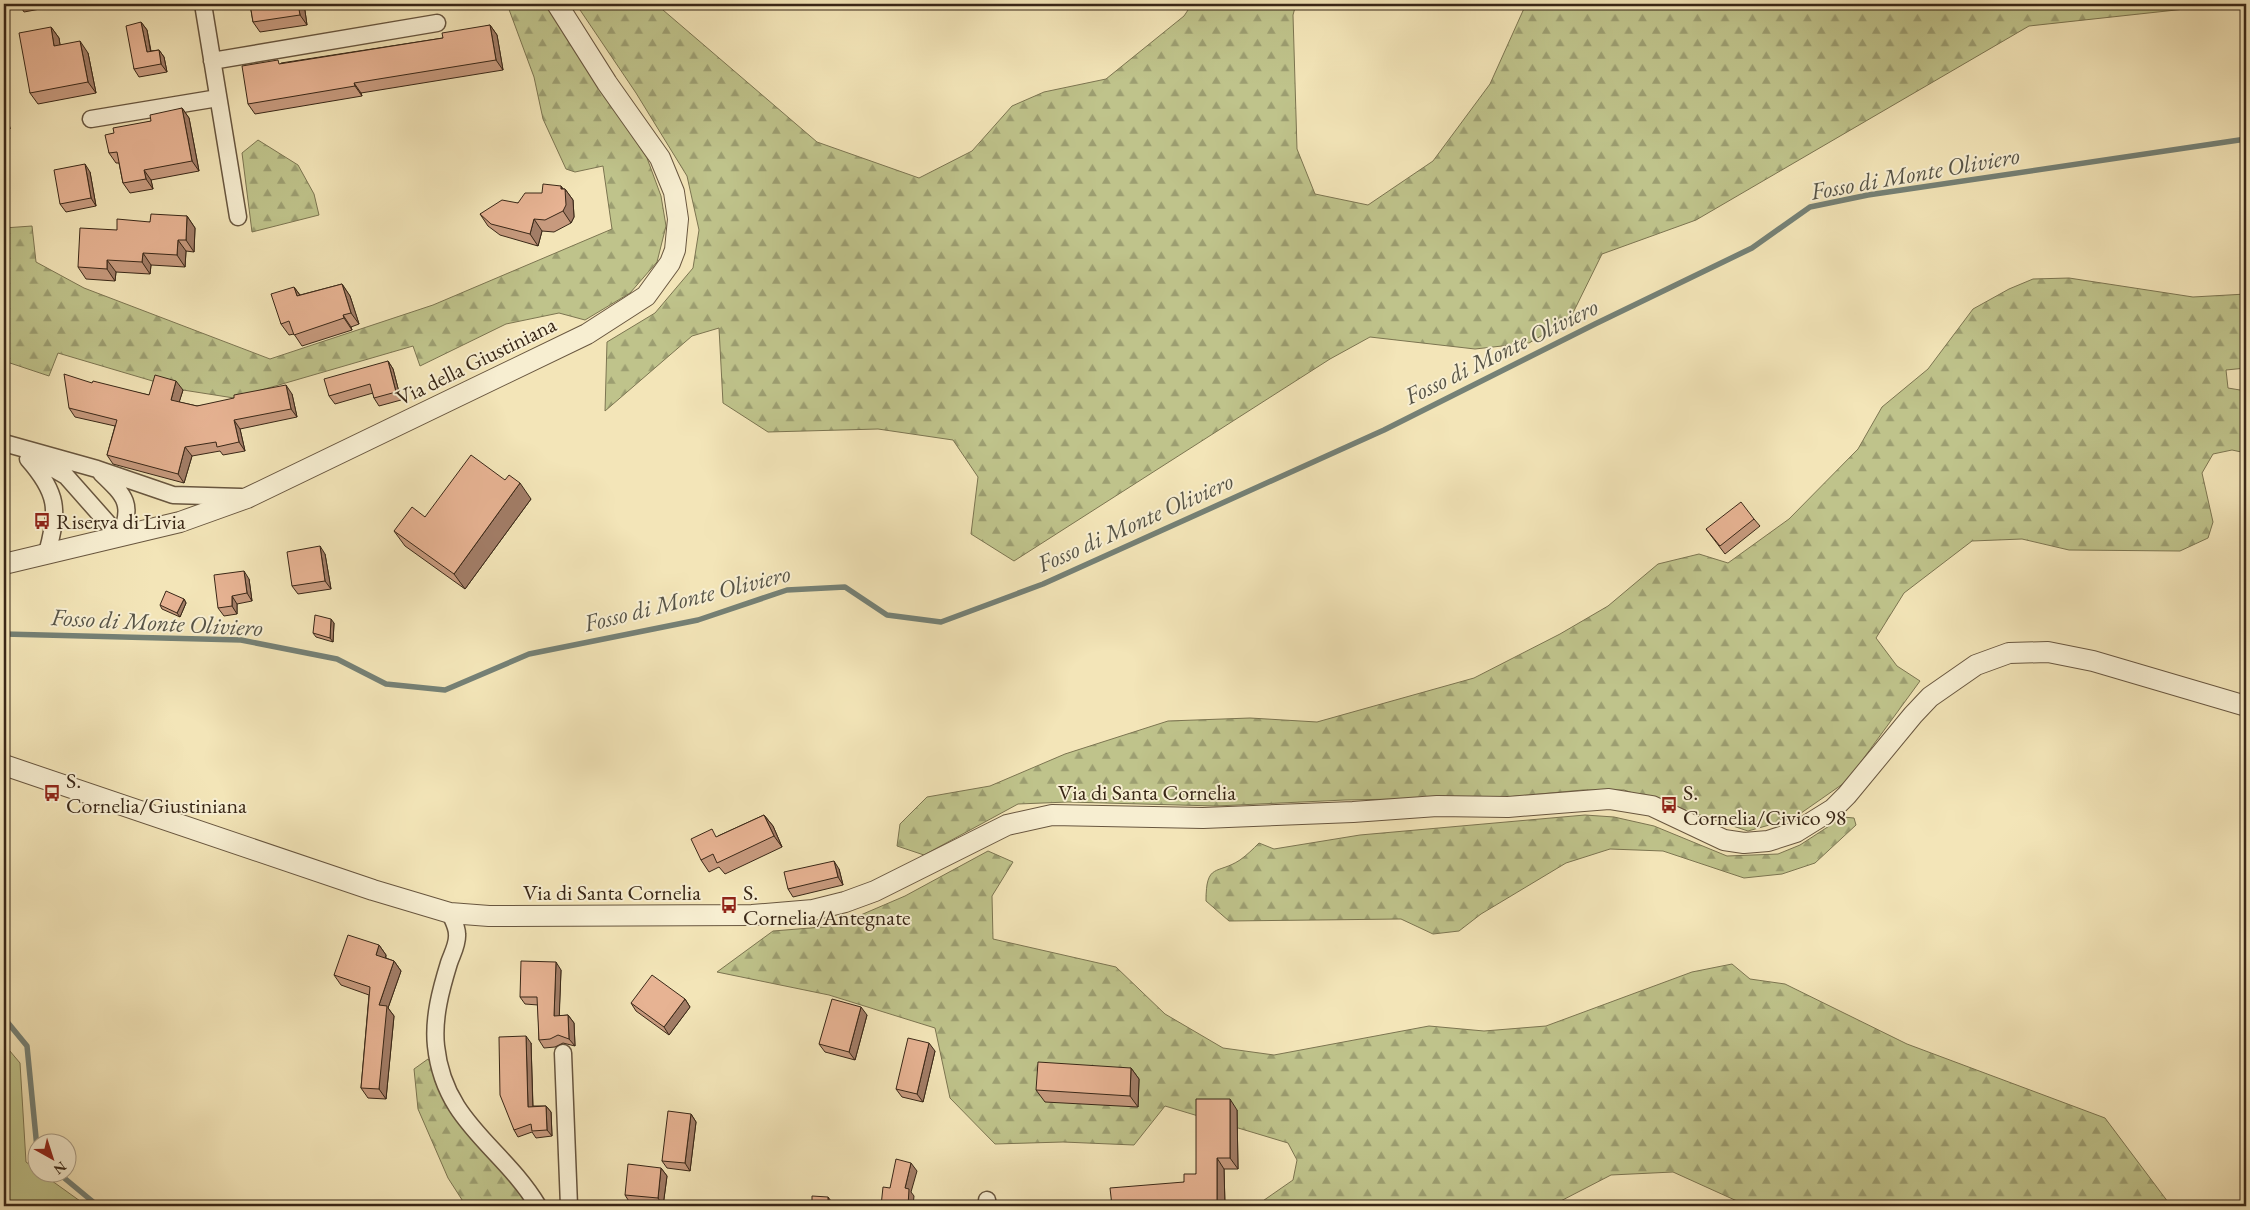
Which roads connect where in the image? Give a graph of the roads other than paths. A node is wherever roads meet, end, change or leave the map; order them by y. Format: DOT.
graph roads {
  1 [pos="203,4"];
  2 [pos="557,4"];
  3 [pos="437,23"];
  4 [pos="212,61"];
  5 [pos="218,98"];
  6 [pos="92,119"];
  7 [pos="238,217"];
  8 [pos="11,445"];
  9 [pos="97,469"];
  10 [pos="247,498"];
  11 [pos="120,537"];
  12 [pos="47,553"];
  13 [pos="4,564"];
  14 [pos="2246,706"];
  15 [pos="4,765"];
  16 [pos="450,913"];
  17 [pos="563,1053"];
  18 [pos="538,1206"];
  19 [pos="569,1206"];
  1 -- 4 [label="street"];
  2 -- 10 [label="street, Via della Giustiniana"];
  3 -- 4 [label="street"];
  4 -- 5 [label="street"];
  5 -- 6 [label="street"];
  5 -- 7 [label="street"];
  8 -- 9 [label="street"];
  8 -- 11 [label="street"];
  8 -- 12 [label="street"];
  9 -- 10 [label="street"];
  9 -- 11 [label="street"];
  10 -- 11 [label="street, Via della Giustiniana"];
  11 -- 12 [label="street, Via della Giustiniana"];
  12 -- 13 [label="street, Via della Giustiniana"];
  14 -- 16 [label="street, Via di Santa Cornelia"];
  15 -- 16 [label="street, Via di Santa Cornelia"];
  16 -- 18 [label="street"];
  17 -- 19 [label="street"];
}
